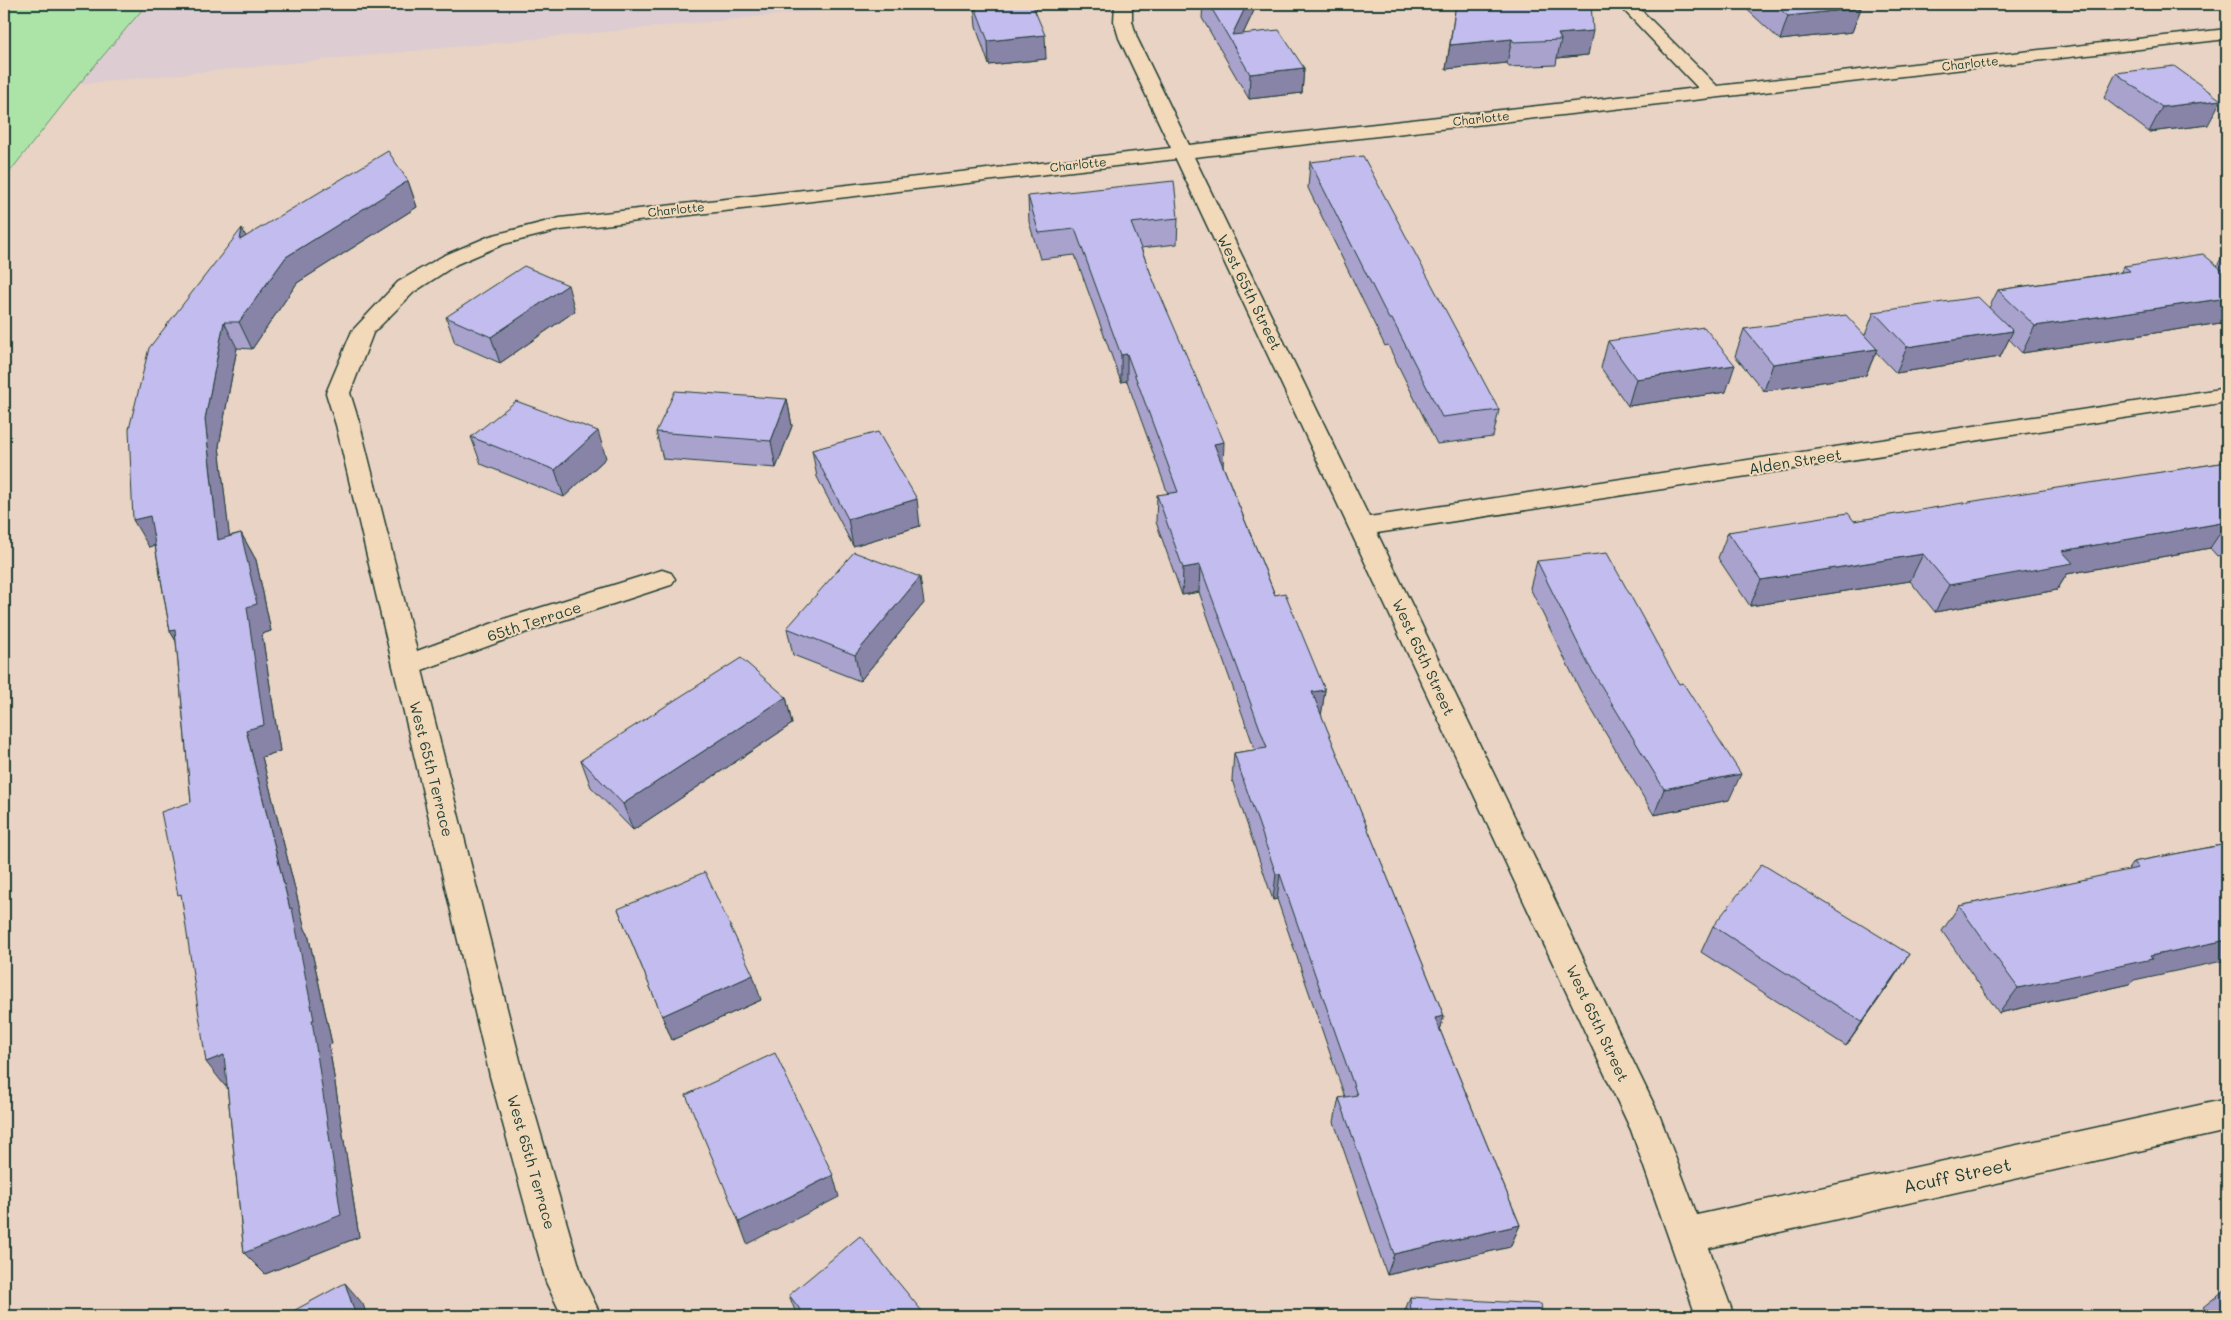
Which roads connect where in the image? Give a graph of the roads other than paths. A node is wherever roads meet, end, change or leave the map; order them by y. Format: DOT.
graph roads {
  1 [pos="1123,4"];
  2 [pos="1626,4"];
  3 [pos="2227,34"];
  4 [pos="1712,92"];
  5 [pos="1183,152"];
  6 [pos="450,260"];
  7 [pos="2227,395"];
  8 [pos="1362,527"];
  9 [pos="662,580"];
  10 [pos="407,665"];
  11 [pos="2227,1115"];
  12 [pos="1686,1235"];
  13 [pos="582,1316"];
  14 [pos="1715,1316"];
  1 -- 5 [label="street, West 65th Street"];
  2 -- 4 [label="street"];
  3 -- 4 [label="street, Charlotte"];
  4 -- 5 [label="street, Charlotte"];
  5 -- 6 [label="street, Charlotte"];
  5 -- 8 [label="street, West 65th Street"];
  6 -- 10 [label="street, West 65th Terrace"];
  7 -- 8 [label="street, Alden Street"];
  8 -- 12 [label="street, West 65th Street"];
  9 -- 10 [label="street, 65th Terrace"];
  10 -- 13 [label="street, West 65th Terrace"];
  11 -- 12 [label="street, Acuff Street"];
  12 -- 14 [label="street, West 65th Street"];
}
